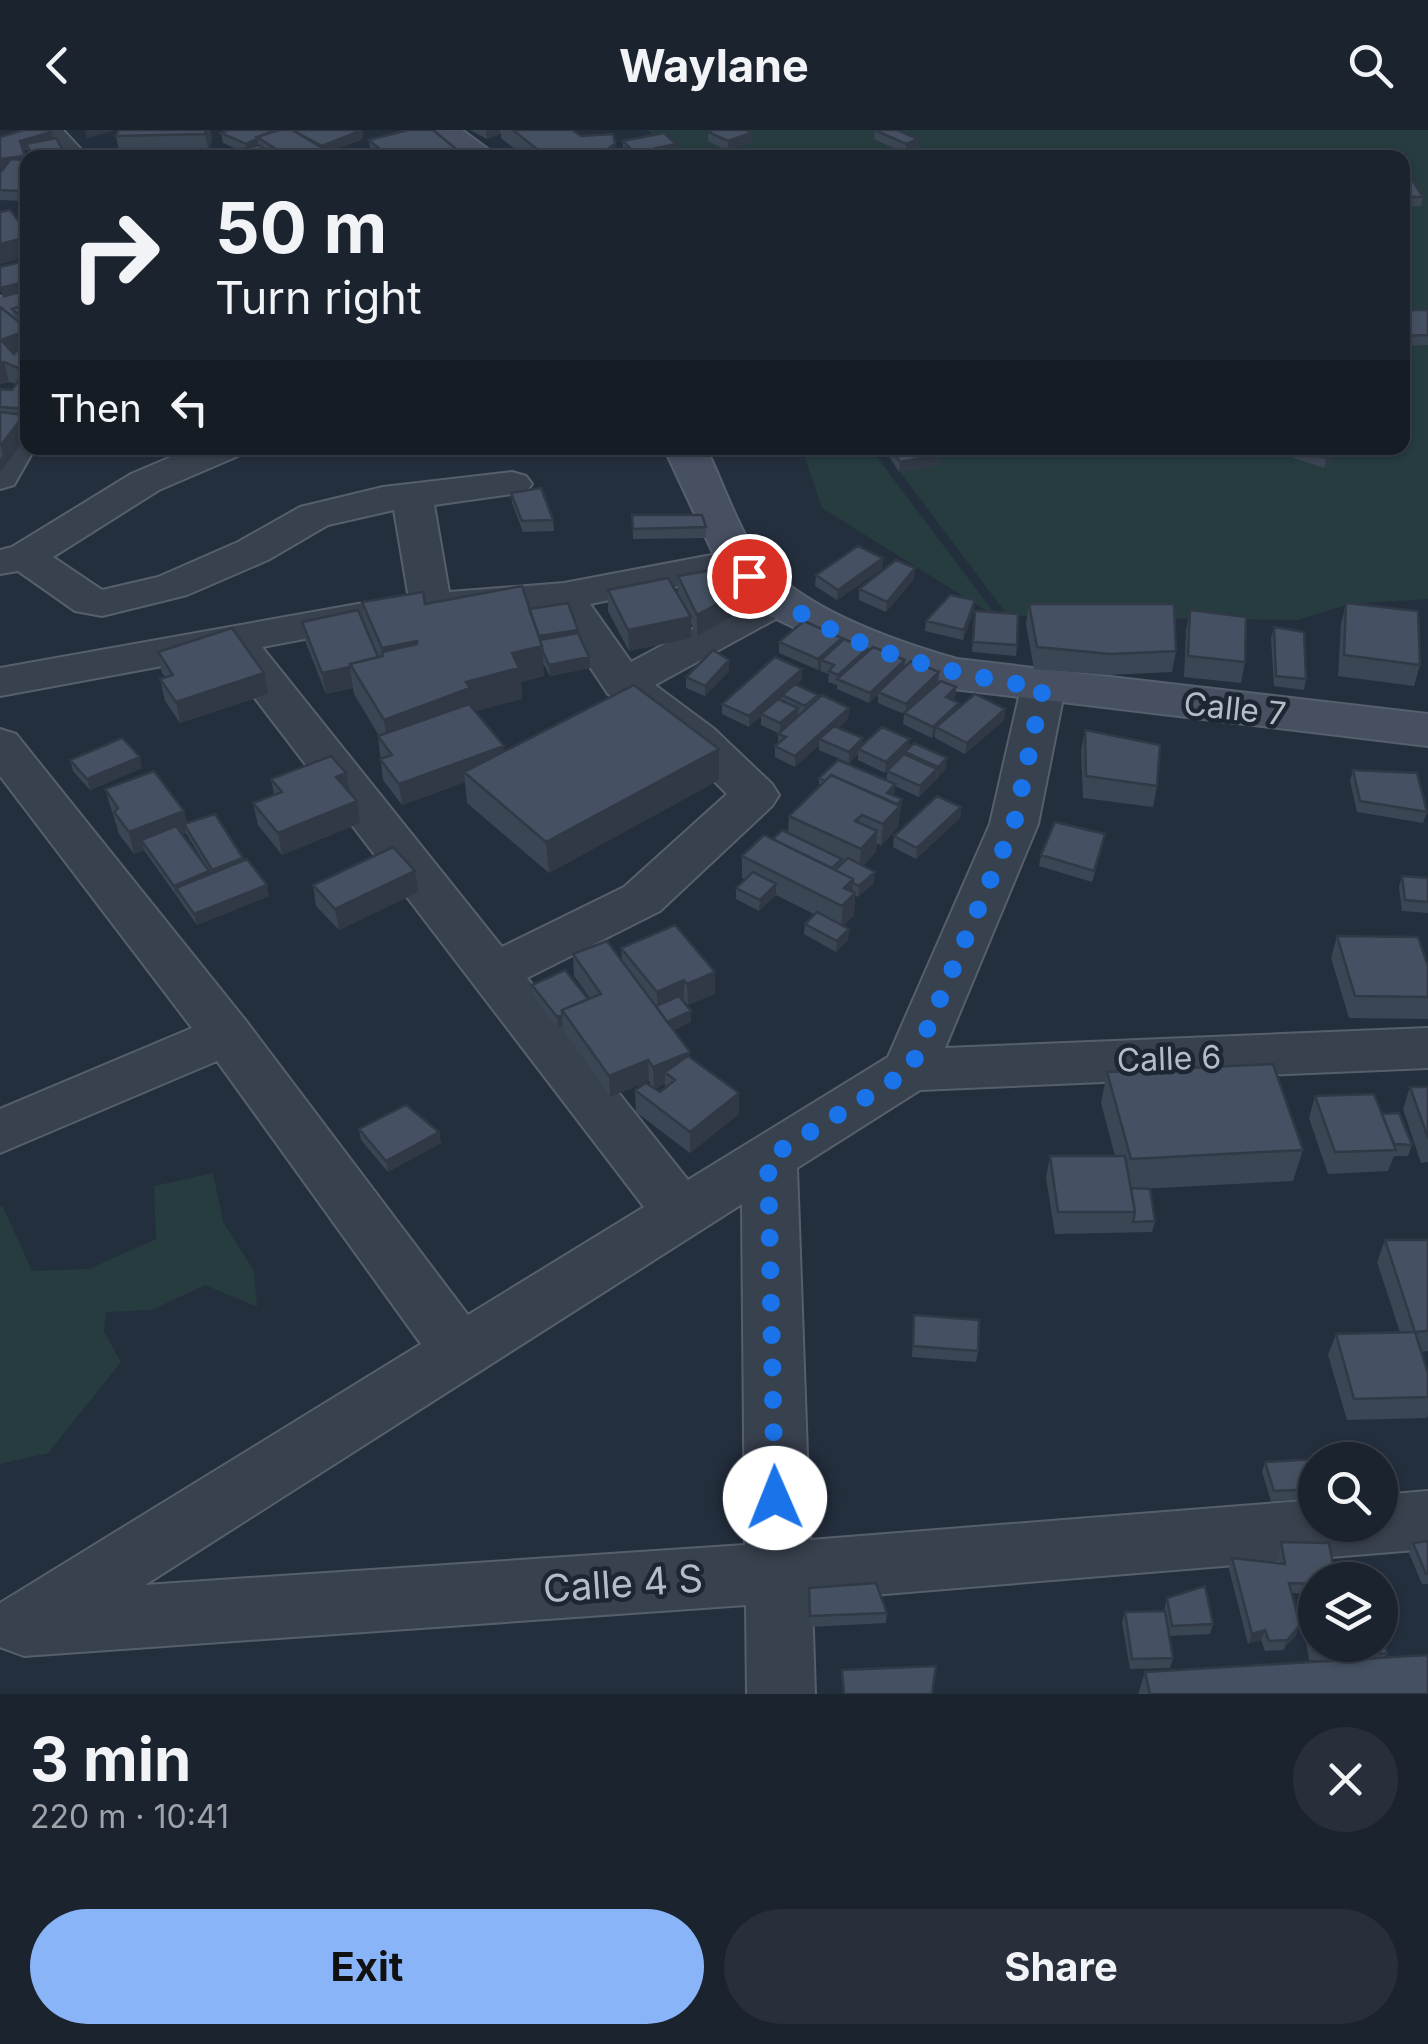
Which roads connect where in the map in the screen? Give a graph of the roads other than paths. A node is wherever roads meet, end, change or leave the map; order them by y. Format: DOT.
graph roads {
  1 [pos="46,130"];
  2 [pos="438,130"];
  3 [pos="65,150"];
  4 [pos="470,150"];
  5 [pos="20,439"];
  6 [pos="208,455"];
  7 [pos="688,455"];
  8 [pos="0,477"];
  9 [pos="512,484"];
  10 [pos="412,495"];
  11 [pos="13,560"];
  12 [pos="738,562"];
  13 [pos="564,596"];
  14 [pos="777,601"];
  15 [pos="432,605"];
  16 [pos="232,638"];
  17 [pos="0,682"];
  18 [pos="624,684"];
  19 [pos="1043,688"];
  20 [pos="1428,730"];
  21 [pos="0,744"];
  22 [pos="492,974"];
  23 [pos="228,1035"];
  24 [pos="1428,1048"];
  25 [pos="910,1070"];
  26 [pos="0,1132"];
  27 [pos="768,1158"];
  28 [pos="681,1212"];
  29 [pos="460,1351"];
  30 [pos="1428,1520"];
  31 [pos="1398,1522"];
  32 [pos="1298,1530"];
  33 [pos="776,1573"];
  34 [pos="12,1625"];
  35 [pos="781,1694"];
  1 -- 3 [label="street"];
  2 -- 4 [label="main road"];
  5 -- 8 [label="street"];
  6 -- 11 [label="street"];
  7 -- 12 [label="main road"];
  9 -- 10 [label="street"];
  10 -- 11 [label="street"];
  10 -- 15 [label="street"];
  12 -- 13 [label="street"];
  12 -- 14 [label="main road"];
  13 -- 15 [label="street"];
  13 -- 18 [label="street"];
  14 -- 18 [label="street"];
  14 -- 19 [label="main road, Calle 7"];
  15 -- 16 [label="street"];
  16 -- 17 [label="street"];
  16 -- 22 [label="street"];
  18 -- 22 [label="street"];
  19 -- 20 [label="main road, Calle 7"];
  19 -- 25 [label="street"];
  21 -- 23 [label="street"];
  22 -- 28 [label="street"];
  23 -- 26 [label="street"];
  23 -- 29 [label="street"];
  24 -- 25 [label="street, Calle 6"];
  25 -- 27 [label="street"];
  27 -- 28 [label="street"];
  27 -- 33 [label="street"];
  28 -- 29 [label="street"];
  29 -- 34 [label="street"];
  30 -- 31 [label="street"];
  32 -- 33 [label="street, Calle 4 S"];
  33 -- 34 [label="street, Calle 4 S"];
  33 -- 35 [label="street"];
}
